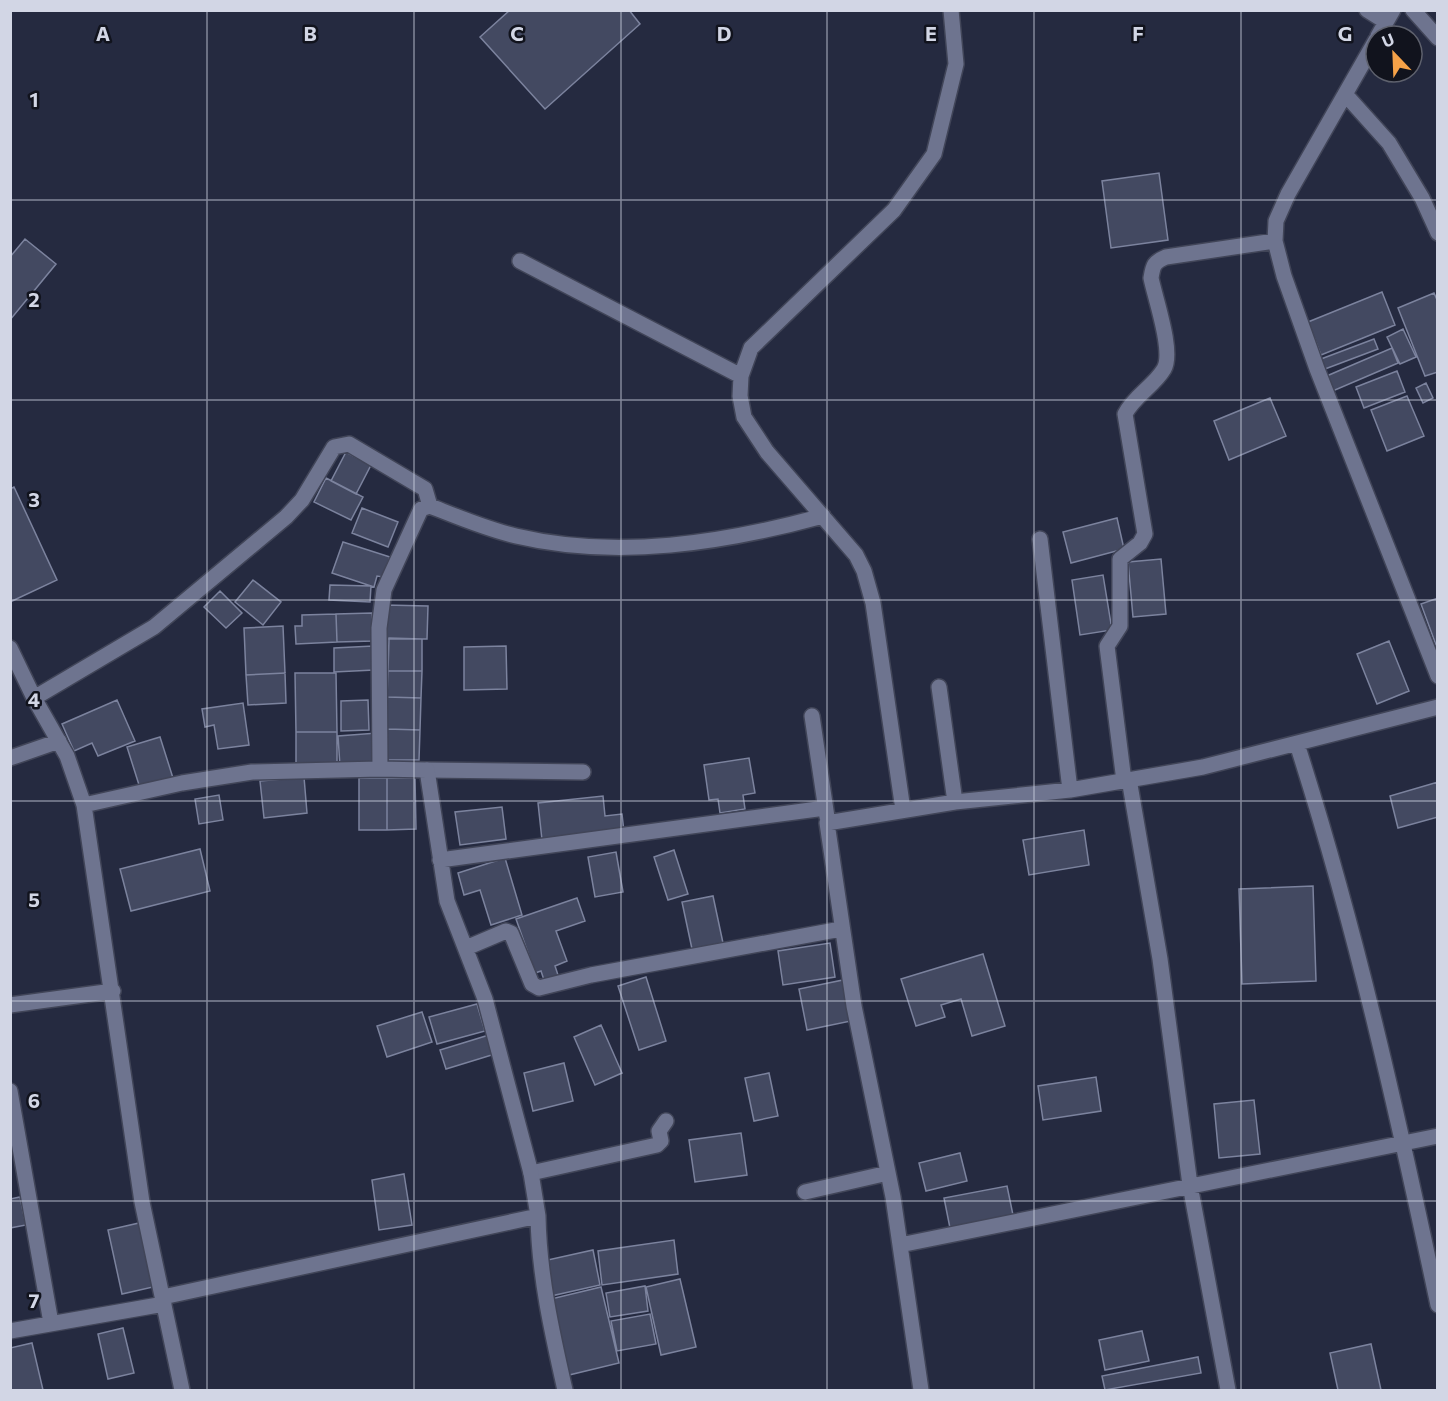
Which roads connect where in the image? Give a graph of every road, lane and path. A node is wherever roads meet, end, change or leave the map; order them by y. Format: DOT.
graph roads {
  1 [pos="951,10"];
  2 [pos="1367,10"];
  3 [pos="1413,10"];
  4 [pos="1390,16"];
  5 [pos="1437,38"];
  6 [pos="1364,61"];
  7 [pos="1345,94"];
  8 [pos="1437,233"];
  9 [pos="1275,241"];
  10 [pos="520,261"];
  11 [pos="741,376"];
  12 [pos="430,506"];
  13 [pos="823,516"];
  14 [pos="1040,539"];
  15 [pos="10,648"];
  16 [pos="1437,676"];
  17 [pos="939,687"];
  18 [pos="34,698"];
  19 [pos="1437,707"];
  20 [pos="812,716"];
  21 [pos="59,741"];
  22 [pos="1297,744"];
  23 [pos="10,758"];
  24 [pos="381,769"];
  25 [pos="427,770"];
  26 [pos="583,772"];
  27 [pos="1127,780"];
  28 [pos="1070,790"];
  29 [pos="955,802"];
  30 [pos="84,805"];
  31 [pos="903,810"];
  32 [pos="826,816"];
  33 [pos="440,860"];
  34 [pos="841,929"];
  35 [pos="466,948"];
  36 [pos="113,991"];
  37 [pos="10,1005"];
  38 [pos="10,1090"];
  39 [pos="666,1121"];
  40 [pos="1437,1137"];
  41 [pos="1404,1144"];
  42 [pos="531,1173"];
  43 [pos="888,1173"];
  44 [pos="1190,1185"];
  45 [pos="806,1192"];
  46 [pos="538,1216"];
  47 [pos="900,1245"];
  48 [pos="163,1300"];
  49 [pos="1437,1305"];
  50 [pos="51,1323"];
  51 [pos="10,1331"];
  52 [pos="182,1390"];
  53 [pos="565,1390"];
  54 [pos="921,1390"];
  55 [pos="1228,1390"];
  1 -- 11 [label="street"];
  2 -- 4 [label="street"];
  3 -- 5 [label="street"];
  6 -- 7 [label="street"];
  7 -- 8 [label="street"];
  7 -- 9 [label="street"];
  9 -- 16 [label="street"];
  9 -- 27 [label="street"];
  10 -- 11 [label="street"];
  11 -- 13 [label="street"];
  12 -- 13 [label="street"];
  12 -- 18 [label="street"];
  12 -- 24 [label="street"];
  13 -- 31 [label="street"];
  14 -- 28 [label="street"];
  15 -- 18 [label="street"];
  17 -- 29 [label="street"];
  18 -- 21 [label="street"];
  19 -- 22 [label="street"];
  20 -- 32 [label="street"];
  21 -- 23 [label="street"];
  21 -- 30 [label="street"];
  22 -- 27 [label="street"];
  22 -- 41 [label="street"];
  24 -- 25 [label="street"];
  24 -- 30 [label="street"];
  25 -- 26 [label="street"];
  25 -- 33 [label="street"];
  27 -- 28 [label="street"];
  27 -- 44 [label="street"];
  28 -- 29 [label="street"];
  29 -- 31 [label="street"];
  30 -- 36 [label="street"];
  31 -- 32 [label="street"];
  32 -- 33 [label="street"];
  32 -- 34 [label="street"];
  33 -- 35 [label="street"];
  34 -- 35 [label="street"];
  34 -- 43 [label="street"];
  35 -- 42 [label="street"];
  36 -- 37 [label="street"];
  36 -- 48 [label="street"];
  38 -- 50 [label="street"];
  39 -- 42 [label="street"];
  40 -- 41 [label="street"];
  41 -- 44 [label="street"];
  41 -- 49 [label="street"];
  42 -- 46 [label="street"];
  43 -- 45 [label="street"];
  43 -- 47 [label="street"];
  44 -- 47 [label="street"];
  44 -- 55 [label="street"];
  46 -- 48 [label="street"];
  46 -- 53 [label="street"];
  47 -- 54 [label="street"];
  48 -- 50 [label="street"];
  48 -- 52 [label="street"];
  50 -- 51 [label="street"];
}
